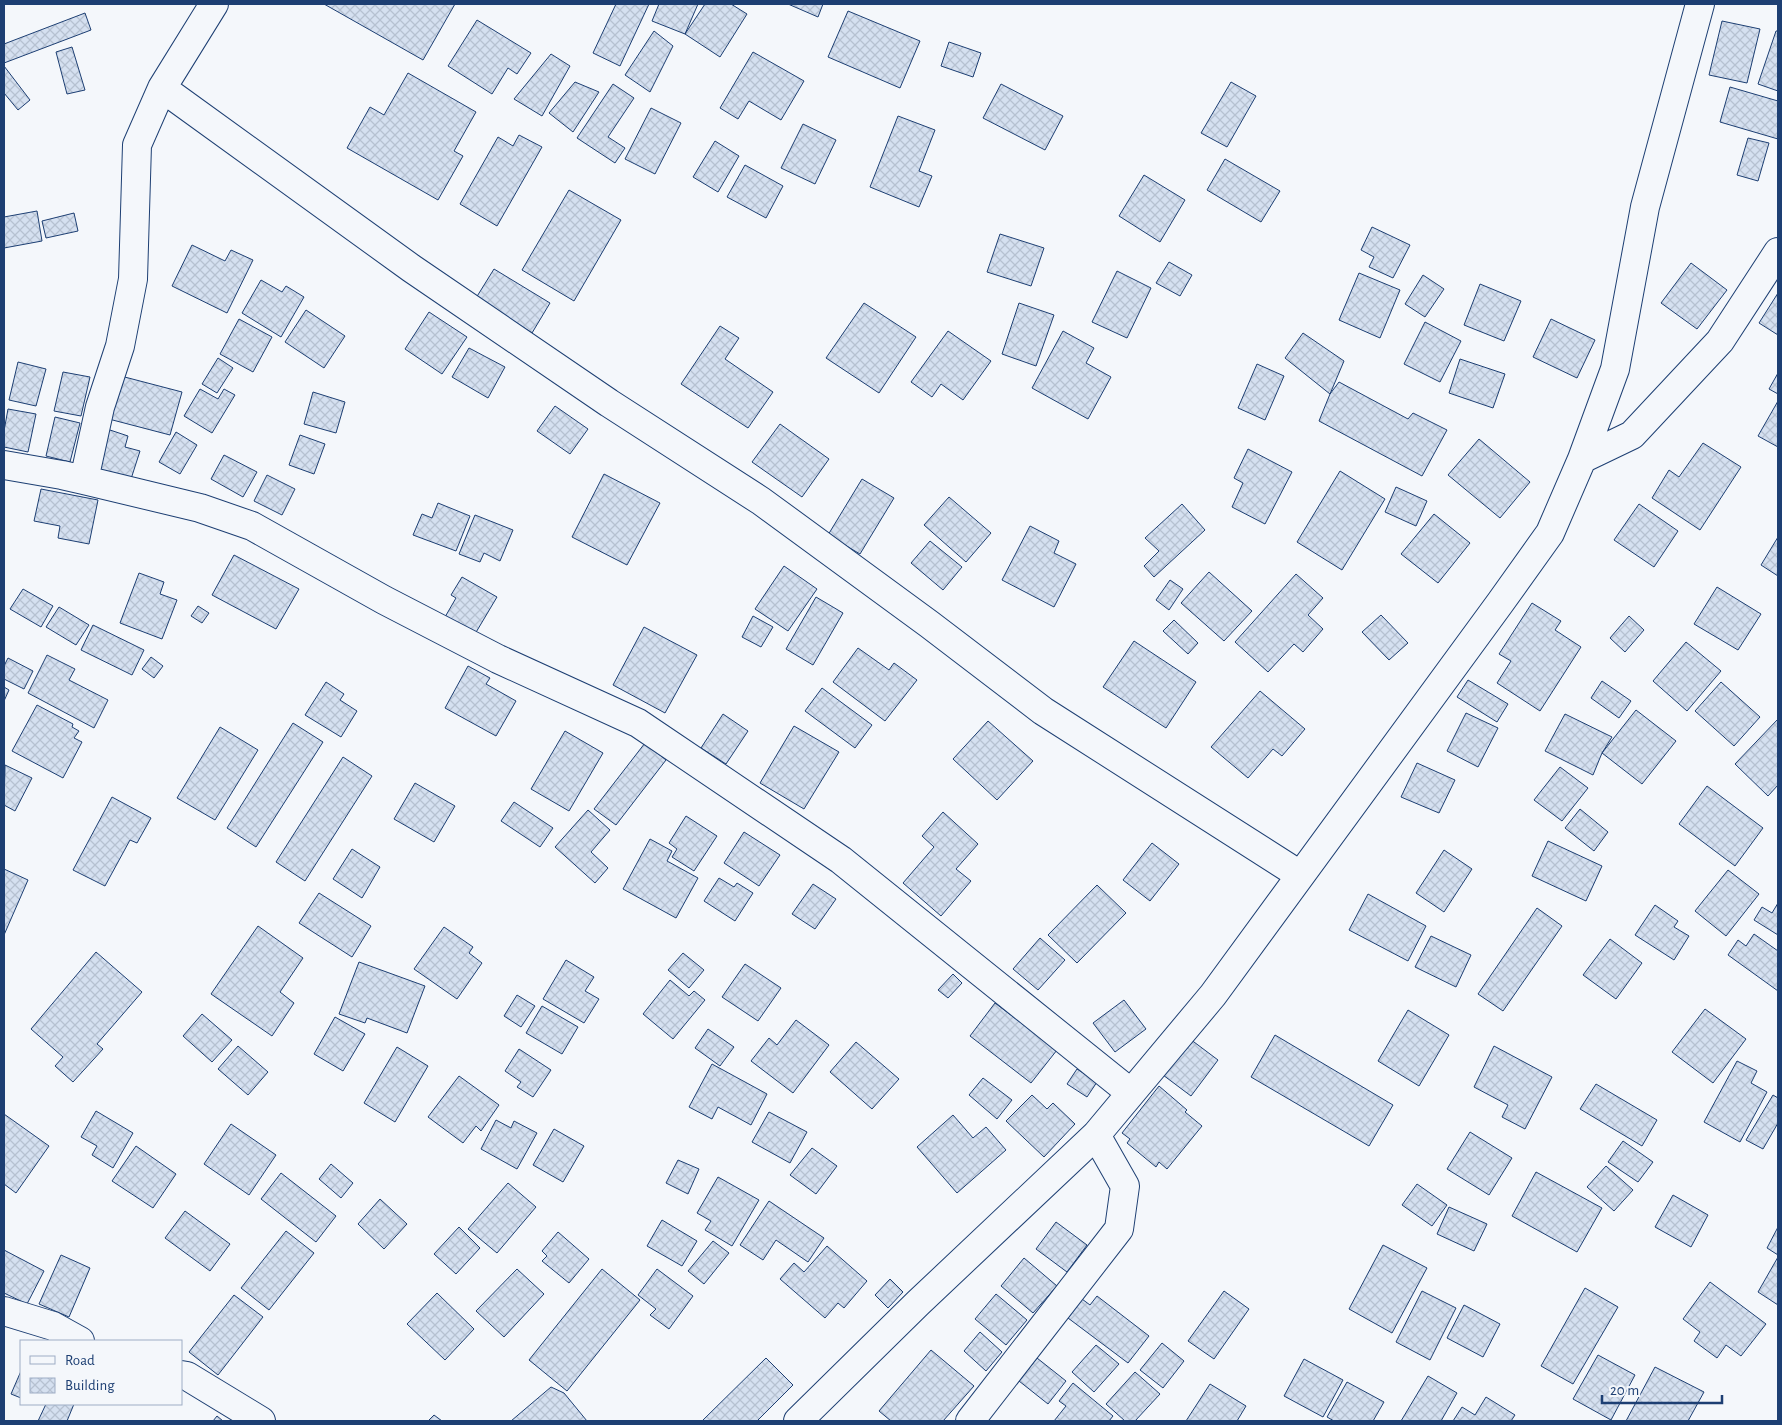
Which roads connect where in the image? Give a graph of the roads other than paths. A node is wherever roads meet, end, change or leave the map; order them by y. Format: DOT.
graph roads {
  1 [pos="214,4"];
  2 [pos="1700,4"];
  3 [pos="162,88"];
  4 [pos="1778,252"];
  5 [pos="1582,459"];
  6 [pos="4,465"];
  7 [pos="84,480"];
  8 [pos="1300,875"];
  9 [pos="1130,1093"];
  10 [pos="1096,1135"];
  11 [pos="4,1311"];
  12 [pos="78,1340"];
  13 [pos="182,1375"];
  14 [pos="261,1421"];
  15 [pos="798,1421"];
  16 [pos="970,1421"];
  1 -- 3 [label="street"];
  2 -- 5 [label="street"];
  3 -- 7 [label="street"];
  3 -- 8 [label="street"];
  4 -- 5 [label="street"];
  5 -- 8 [label="street"];
  6 -- 7 [label="street"];
  7 -- 9 [label="street"];
  8 -- 9 [label="street"];
  9 -- 10 [label="street"];
  10 -- 15 [label="street"];
  10 -- 16 [label="street"];
  11 -- 12 [label="street"];
  13 -- 14 [label="street"];
}
